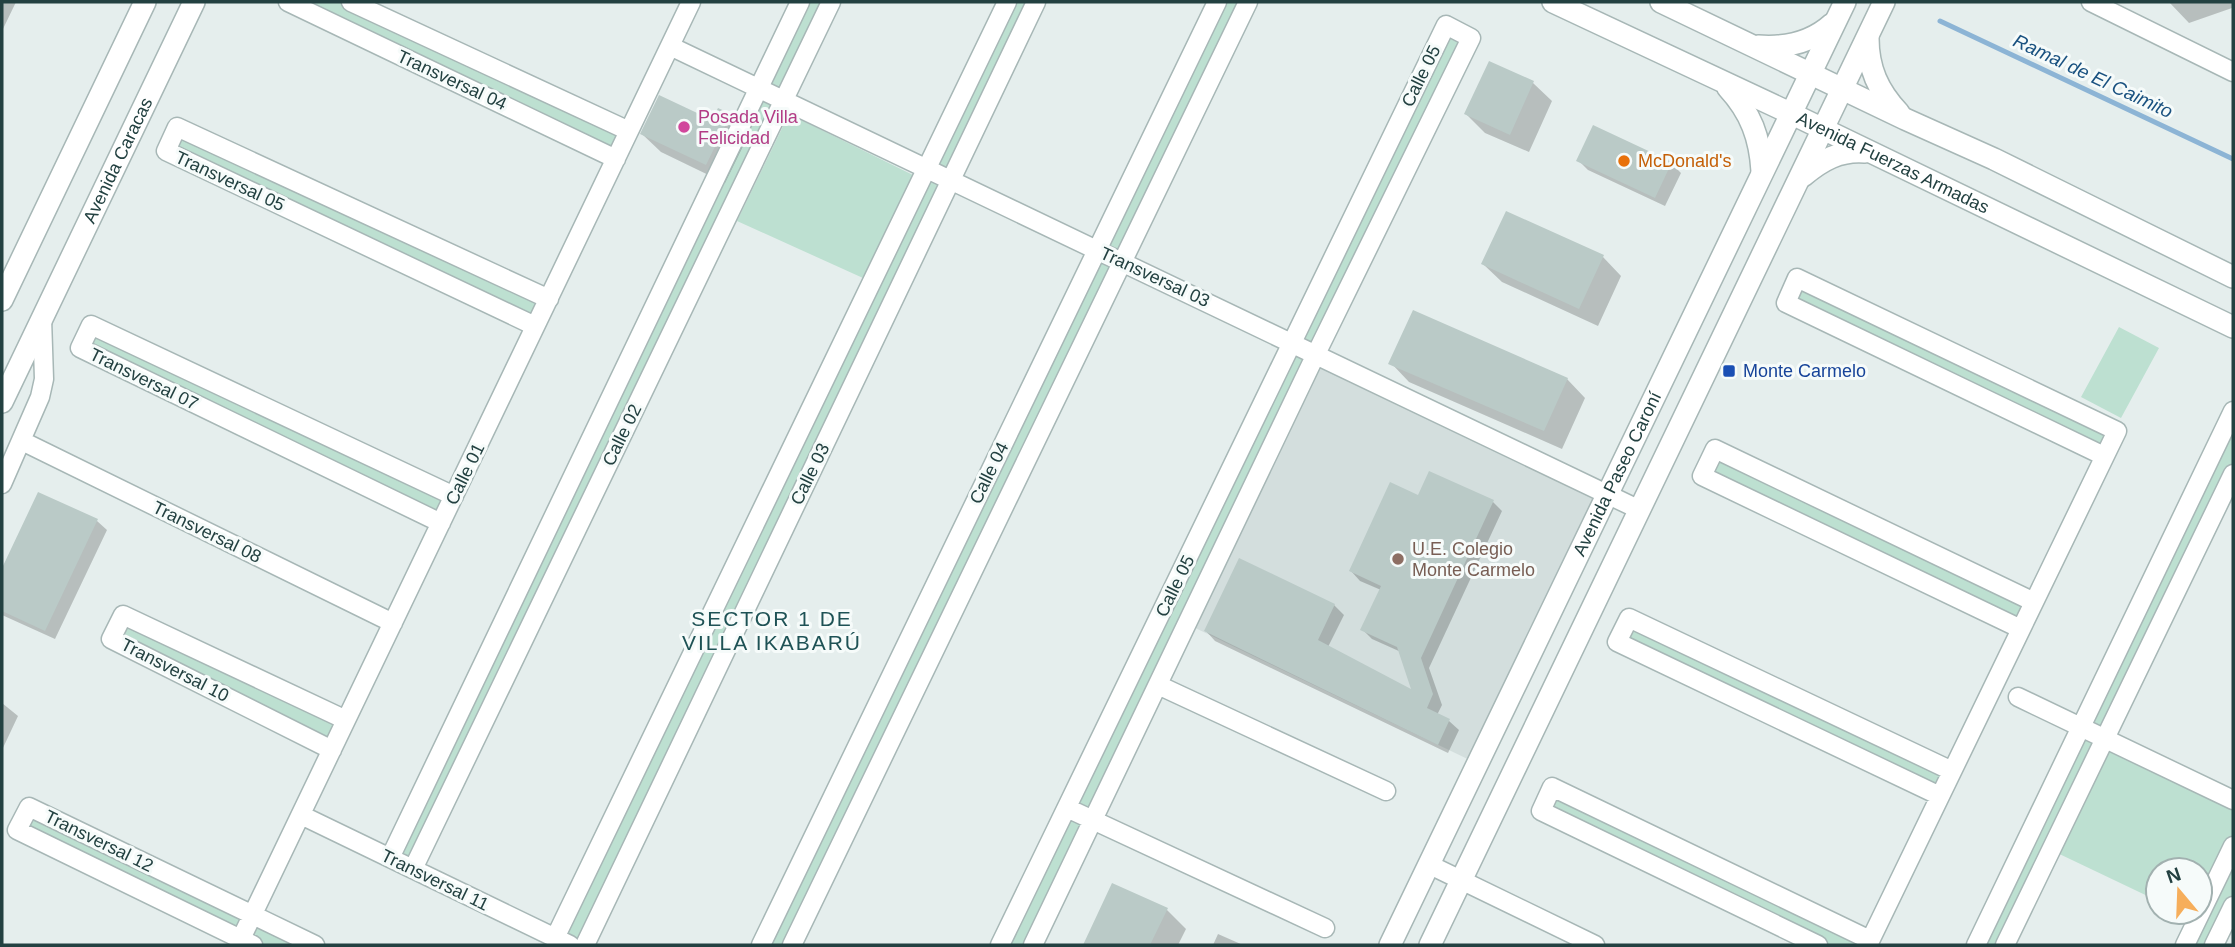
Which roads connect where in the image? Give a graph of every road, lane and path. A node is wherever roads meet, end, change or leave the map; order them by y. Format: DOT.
graph roads {
  1 [pos="145,2"];
  2 [pos="194,2"];
  3 [pos="288,2"];
  4 [pos="351,2"];
  5 [pos="691,2"];
  6 [pos="800,2"];
  7 [pos="831,2"];
  8 [pos="1007,2"];
  9 [pos="1036,2"];
  10 [pos="1217,2"];
  11 [pos="1248,2"];
  12 [pos="1553,2"];
  13 [pos="1661,2"];
  14 [pos="1884,2"];
  15 [pos="2091,2"];
  16 [pos="1840,11"];
  17 [pos="992,33"];
  18 [pos="1868,36"];
  19 [pos="1015,44"];
  20 [pos="670,46"];
  21 [pos="1752,46"];
  22 [pos="2233,72"];
  23 [pos="1809,73"];
  24 [pos="1722,81"];
  25 [pos="758,88"];
  26 [pos="1175,89"];
  27 [pos="1842,89"];
  28 [pos="784,100"];
  29 [pos="1200,102"];
  30 [pos="1790,114"];
  31 [pos="1905,119"];
  32 [pos="1823,130"];
  33 [pos="629,131"];
  34 [pos="1393,134"];
  35 [pos="1418,146"];
  36 [pos="1873,153"];
  37 [pos="616,159"];
  38 [pos="1378,165"];
  39 [pos="927,168"];
  40 [pos="1762,172"];
  41 [pos="1403,176"];
  42 [pos="951,180"];
  43 [pos="1799,180"];
  44 [pos="1358,209"];
  45 [pos="1382,220"];
  46 [pos="1339,248"];
  47 [pos="1096,249"];
  48 [pos="1363,259"];
  49 [pos="1123,262"];
  50 [pos="2233,277"];
  51 [pos="549,299"];
  52 [pos="2,300"];
  53 [pos="42,318"];
  54 [pos="536,326"];
  55 [pos="2233,327"];
  56 [pos="1293,343"];
  57 [pos="1316,354"];
  58 [pos="2,402"];
  59 [pos="2233,411"];
  60 [pos="22,441"];
  61 [pos="2104,456"];
  62 [pos="2233,474"];
  63 [pos="1227,478"];
  64 [pos="2,484"];
  65 [pos="1252,489"];
  66 [pos="1608,494"];
  67 [pos="454,496"];
  68 [pos="1640,510"];
  69 [pos="441,523"];
  70 [pos="535,555"];
  71 [pos="558,567"];
  72 [pos="2034,602"];
  73 [pos="393,622"];
  74 [pos="2021,629"];
  75 [pos="703,633"];
  76 [pos="728,645"];
  77 [pos="1128,681"];
  78 [pos="1156,689"];
  79 [pos="2018,697"];
  80 [pos="346,720"];
  81 [pos="867,726"];
  82 [pos="2081,726"];
  83 [pos="1102,736"];
  84 [pos="892,737"];
  85 [pos="2106,738"];
  86 [pos="1127,749"];
  87 [pos="332,750"];
  88 [pos="1952,771"];
  89 [pos="630,784"];
  90 [pos="1386,791"];
  91 [pos="656,796"];
  92 [pos="1940,796"];
  93 [pos="2233,800"];
  94 [pos="1067,808"];
  95 [pos="301,815"];
  96 [pos="1093,820"];
  97 [pos="2233,846"];
  98 [pos="390,858"];
  99 [pos="1430,864"];
  100 [pos="2229,866"];
  101 [pos="412,869"];
  102 [pos="1462,880"];
  103 [pos="2233,906"];
  104 [pos="252,915"];
  105 [pos="1325,928"];
  106 [pos="562,941"];
  107 [pos="1869,942"];
  108 [pos="244,943"];
  109 [pos="315,945"];
  110 [pos="585,945"];
  111 [pos="761,945"];
  112 [pos="792,945"];
  113 [pos="1000,945"];
  114 [pos="1033,945"];
  115 [pos="1390,945"];
  116 [pos="1430,945"];
  117 [pos="1595,945"];
  118 [pos="1818,945"];
  119 [pos="1976,945"];
  120 [pos="2005,945"];
  121 [pos="2185,945"];
  122 [pos="2214,945"];
  1 -- 52 [label="street"];
  2 -- 53 [label="street, Avenida Caracas"];
  3 -- 37 [label="street, Transversal 04"];
  4 -- 33 [label="street, Transversal 04"];
  5 -- 20 [label="street, Calle 01"];
  6 -- 25 [label="street, Calle 02"];
  7 -- 28 [label="street, Calle 02"];
  8 -- 17 [label="street, Calle 03"];
  9 -- 19 [label="street, Calle 03"];
  10 -- 26 [label="street, Calle 04"];
  11 -- 29 [label="street, Calle 04"];
  12 -- 24 [label="street, Avenida Fuerzas Armadas"];
  13 -- 21 [label="street"];
  14 -- 18 [label="street, Avenida Paseo Caroní"];
  15 -- 22 [label="street"];
  16 -- 21 [label="street"];
  16 -- 23 [label="street, Avenida Paseo Caroní"];
  17 -- 19 [label="street"];
  17 -- 39 [label="street, Calle 03"];
  18 -- 27 [label="street, Avenida Paseo Caroní"];
  18 -- 31 [label="street"];
  19 -- 42 [label="street, Calle 03"];
  20 -- 25 [label="street, Transversal 03"];
  20 -- 33 [label="street, Calle 01"];
  21 -- 23 [label="street"];
  23 -- 27 [label="street"];
  23 -- 30 [label="street, Avenida Paseo Caroní"];
  24 -- 30 [label="street, Avenida Fuerzas Armadas"];
  24 -- 40 [label="street"];
  25 -- 28 [label="street, Transversal 03"];
  25 -- 70 [label="street, Calle 02"];
  26 -- 29 [label="street"];
  26 -- 47 [label="street, Calle 04"];
  27 -- 31 [label="street"];
  27 -- 32 [label="street, Avenida Paseo Caroní"];
  28 -- 39 [label="street, Transversal 03"];
  28 -- 71 [label="street, Calle 02"];
  29 -- 49 [label="street, Calle 04"];
  30 -- 32 [label="street, Avenida Fuerzas Armadas"];
  30 -- 40 [label="street, Avenida Paseo Caroní"];
  31 -- 50 [label="street"];
  32 -- 36 [label="street, Avenida Fuerzas Armadas"];
  32 -- 43 [label="street, Avenida Paseo Caroní"];
  33 -- 37 [label="street, Calle 01"];
  34 -- 35 [label="street"];
  34 -- 35 [label="street, Calle 05"];
  34 -- 38 [label="street, Calle 05"];
  35 -- 41 [label="street, Calle 05"];
  36 -- 43 [label="street"];
  36 -- 55 [label="street, Avenida Fuerzas Armadas"];
  37 -- 51 [label="street, Calle 01"];
  38 -- 41 [label="street"];
  38 -- 44 [label="street, Calle 05"];
  39 -- 42 [label="street, Transversal 03"];
  39 -- 75 [label="street, Calle 03"];
  40 -- 66 [label="street, Avenida Paseo Caroní"];
  41 -- 45 [label="street, Calle 05"];
  42 -- 47 [label="street, Transversal 03"];
  42 -- 76 [label="street, Calle 03"];
  43 -- 68 [label="street, Avenida Paseo Caroní"];
  44 -- 45 [label="street"];
  44 -- 46 [label="street, Calle 05"];
  45 -- 48 [label="street, Calle 05"];
  46 -- 48 [label="street"];
  46 -- 56 [label="street, Calle 05"];
  47 -- 49 [label="street, Transversal 03"];
  47 -- 81 [label="street, Calle 04"];
  48 -- 57 [label="street, Calle 05"];
  49 -- 56 [label="street, Transversal 03"];
  49 -- 84 [label="street, Calle 04"];
  51 -- 54 [label="street, Calle 01"];
  51 -- 54 [label="street, Transversal 05"];
  53 -- 58 [label="street, Avenida Caracas"];
  53 -- 60 [label="street, Avenida Caracas"];
  54 -- 67 [label="street, Calle 01"];
  56 -- 57 [label="street, Transversal 03"];
  56 -- 63 [label="street, Calle 05"];
  57 -- 65 [label="street, Calle 05"];
  57 -- 66 [label="street, Transversal 03"];
  59 -- 82 [label="street"];
  60 -- 64 [label="street, Avenida Caracas"];
  60 -- 73 [label="street, Transversal 08"];
  61 -- 61 [label="street"];
  61 -- 72 [label="street"];
  62 -- 85 [label="street"];
  63 -- 65 [label="street"];
  63 -- 77 [label="street, Calle 05"];
  65 -- 78 [label="street, Calle 05"];
  66 -- 68 [label="street, Transversal 03"];
  66 -- 99 [label="street, Avenida Paseo Caroní"];
  67 -- 69 [label="street, Calle 01"];
  67 -- 69 [label="street, Transversal 07"];
  68 -- 102 [label="street, Avenida Paseo Caroní"];
  69 -- 73 [label="street, Calle 01"];
  70 -- 71 [label="street"];
  70 -- 98 [label="street, Calle 02"];
  71 -- 101 [label="street, Calle 02"];
  72 -- 74 [label="street"];
  72 -- 74 [label="street"];
  73 -- 80 [label="street, Calle 01"];
  74 -- 88 [label="street"];
  75 -- 76 [label="street"];
  75 -- 89 [label="street, Calle 03"];
  76 -- 91 [label="street, Calle 03"];
  77 -- 78 [label="street"];
  77 -- 83 [label="street, Calle 05"];
  78 -- 86 [label="street, Calle 05"];
  78 -- 90 [label="street"];
  79 -- 82 [label="street"];
  80 -- 87 [label="street, Calle 01"];
  80 -- 87 [label="street, Transversal 10"];
  81 -- 84 [label="street"];
  81 -- 111 [label="street, Calle 04"];
  82 -- 85 [label="street"];
  82 -- 119 [label="street"];
  83 -- 86 [label="street"];
  83 -- 94 [label="street, Calle 05"];
  84 -- 112 [label="street, Calle 04"];
  85 -- 93 [label="street"];
  85 -- 120 [label="street"];
  86 -- 96 [label="street, Calle 05"];
  87 -- 95 [label="street, Calle 01"];
  88 -- 92 [label="street"];
  88 -- 92 [label="street"];
  89 -- 91 [label="street"];
  89 -- 106 [label="street, Calle 03"];
  91 -- 110 [label="street, Calle 03"];
  92 -- 107 [label="street"];
  94 -- 96 [label="street"];
  94 -- 113 [label="street, Calle 05"];
  95 -- 98 [label="street, Transversal 11"];
  95 -- 104 [label="street, Calle 01"];
  96 -- 105 [label="street"];
  96 -- 114 [label="street, Calle 05"];
  97 -- 100 [label="street"];
  98 -- 101 [label="street, Transversal 11"];
  99 -- 102 [label="street"];
  99 -- 115 [label="street, Avenida Paseo Caroní"];
  100 -- 121 [label="street"];
  101 -- 106 [label="street, Transversal 11"];
  102 -- 116 [label="street, Avenida Paseo Caroní"];
  102 -- 117 [label="street"];
  103 -- 122 [label="street"];
  104 -- 108 [label="street, Calle 01"];
  104 -- 108 [label="street, Transversal 12"];
  104 -- 109 [label="street, Transversal 12"];
  107 -- 118 [label="street"];
}
